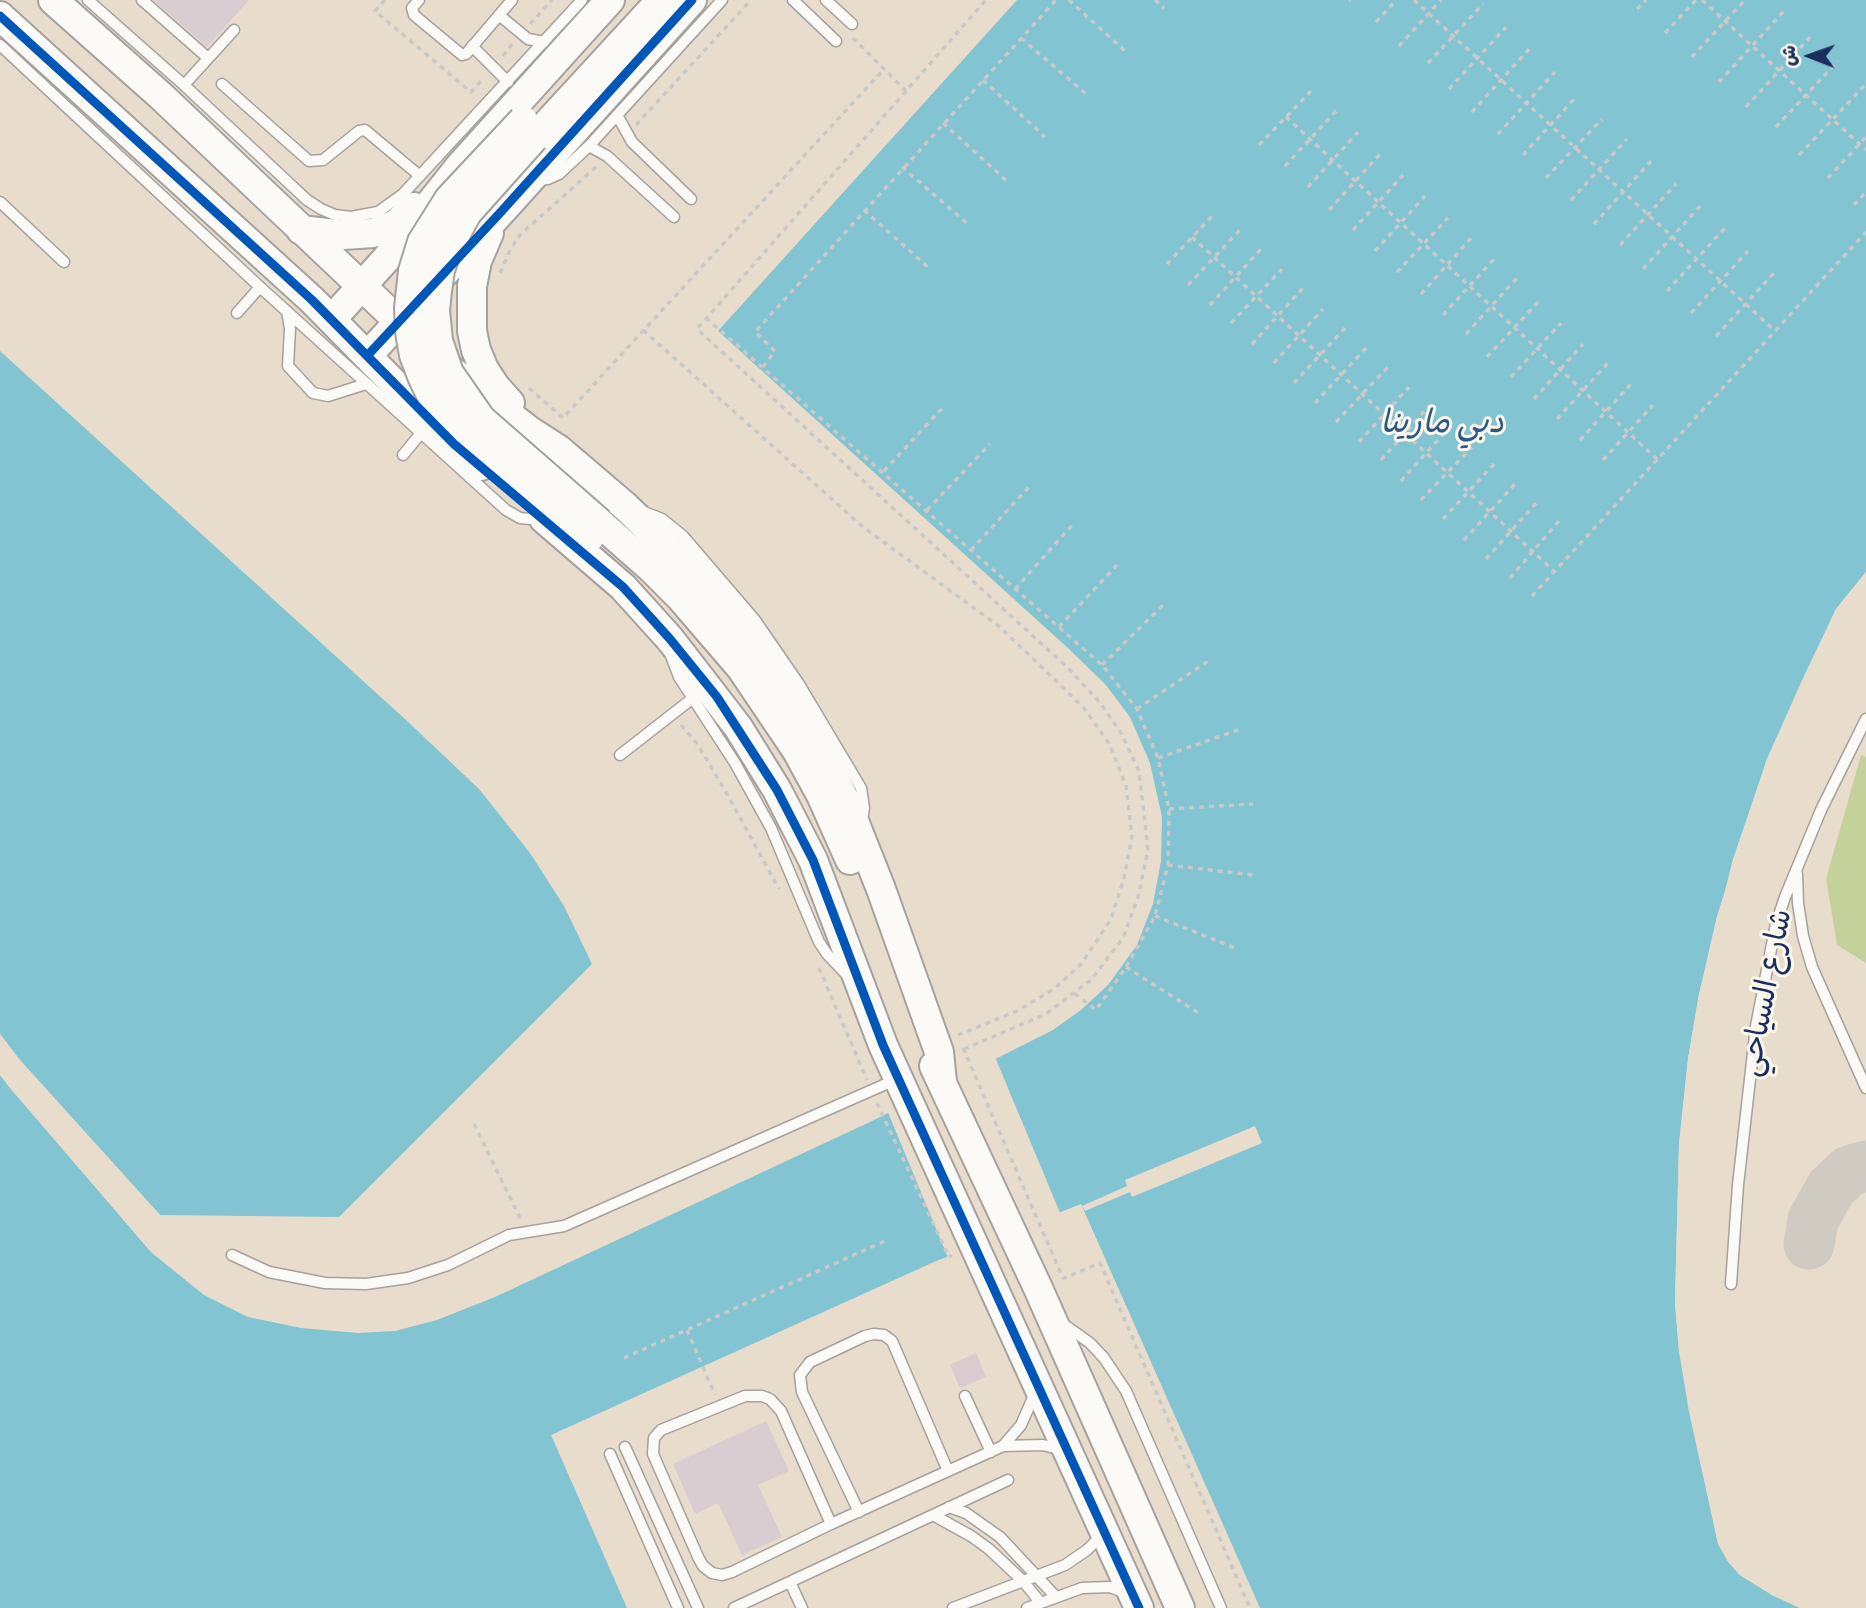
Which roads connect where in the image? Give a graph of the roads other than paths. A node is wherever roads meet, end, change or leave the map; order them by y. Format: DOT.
graph roads {
  1 [pos="53,0"];
  2 [pos="88,0"];
  3 [pos="142,0"];
  4 [pos="419,0"];
  5 [pos="512,0"];
  6 [pos="582,0"];
  7 [pos="610,0"];
  8 [pos="635,0"];
  9 [pos="661,0"];
  10 [pos="692,0"];
  11 [pos="722,0"];
  12 [pos="793,0"];
  13 [pos="826,0"];
  14 [pos="499,15"];
  15 [pos="0,16"];
  16 [pos="849,27"];
  17 [pos="233,30"];
  18 [pos="836,41"];
  19 [pos="544,42"];
  20 [pos="0,45"];
  21 [pos="472,46"];
  22 [pos="208,58"];
  23 [pos="508,82"];
  24 [pos="222,84"];
  25 [pos="184,85"];
  26 [pos="617,115"];
  27 [pos="528,129"];
  28 [pos="589,146"];
  29 [pos="460,166"];
  30 [pos="420,176"];
  31 [pos="530,180"];
  32 [pos="691,199"];
  33 [pos="0,202"];
  34 [pos="499,214"];
  35 [pos="674,217"];
  36 [pos="301,230"];
  37 [pos="64,262"];
  38 [pos="362,286"];
  39 [pos="260,287"];
  40 [pos="287,311"];
  41 [pos="237,313"];
  42 [pos="332,319"];
  43 [pos="399,322"];
  44 [pos="367,370"];
  45 [pos="530,430"];
  46 [pos="421,433"];
  47 [pos="403,455"];
  48 [pos="544,519"];
  49 [pos="595,531"];
  50 [pos="670,639"];
  51 [pos="692,698"];
  52 [pos="1866,719"];
  53 [pos="620,755"];
  54 [pos="1797,870"];
  55 [pos="858,984"];
  56 [pos="943,1082"];
  57 [pos="1866,1088"];
  58 [pos="904,1089"];
  59 [pos="232,1255"];
  60 [pos="1731,1284"];
  61 [pos="1050,1315"];
  62 [pos="1037,1386"];
  63 [pos="965,1396"];
  64 [pos="1003,1446"];
  65 [pos="625,1447"];
  66 [pos="991,1452"];
  67 [pos="1068,1452"];
  68 [pos="610,1454"];
  69 [pos="948,1471"];
  70 [pos="1008,1480"];
  71 [pos="949,1507"];
  72 [pos="859,1512"];
  73 [pos="933,1515"];
  74 [pos="831,1524"];
  75 [pos="1105,1531"];
  76 [pos="1038,1575"];
  77 [pos="1023,1581"];
  78 [pos="790,1582"];
  79 [pos="1056,1597"];
  80 [pos="1040,1602"];
  81 [pos="1137,1603"];
  82 [pos="957,1607"];
  83 [pos="678,1608"];
  84 [pos="698,1608"];
  85 [pos="734,1608"];
  86 [pos="802,1608"];
  87 [pos="1027,1608"];
  88 [pos="1180,1608"];
  89 [pos="1221,1608"];
  1 -- 36 [label="street"];
  2 -- 25 [label="lane"];
  3 -- 22 [label="lane"];
  4 -- 21 [label="lane"];
  5 -- 14 [label="lane"];
  6 -- 19 [label="lane"];
  7 -- 29 [label="street"];
  8 -- 27 [label="street"];
  9 -- 27 [label="street"];
  10 -- 31 [label="street"];
  11 -- 26 [label="lane"];
  12 -- 18 [label="lane"];
  13 -- 16 [label="lane"];
  14 -- 19 [label="lane"];
  14 -- 21 [label="lane"];
  15 -- 42 [label="street"];
  17 -- 22 [label="lane"];
  19 -- 23 [label="lane"];
  20 -- 39 [label="lane"];
  21 -- 23 [label="lane"];
  22 -- 25 [label="lane"];
  23 -- 30 [label="lane"];
  24 -- 30 [label="lane"];
  25 -- 30 [label="lane"];
  26 -- 28 [label="lane"];
  26 -- 32 [label="lane"];
  27 -- 49 [label="street, bridge"];
  28 -- 31 [label="lane"];
  28 -- 35 [label="lane"];
  29 -- 36 [label="street"];
  29 -- 38 [label="street"];
  31 -- 34 [label="street"];
  33 -- 37 [label="lane"];
  34 -- 43 [label="street"];
  34 -- 45 [label="street"];
  36 -- 38 [label="street"];
  38 -- 42 [label="street"];
  38 -- 43 [label="street"];
  39 -- 40 [label="lane"];
  39 -- 41 [label="lane"];
  40 -- 44 [label="lane"];
  40 -- 44 [label="lane"];
  42 -- 44 [label="street"];
  43 -- 44 [label="street"];
  43 -- 45 [label="street"];
  44 -- 46 [label="lane"];
  44 -- 48 [label="street"];
  45 -- 56 [label="street"];
  46 -- 47 [label="lane"];
  46 -- 48 [label="lane"];
  48 -- 50 [label="street"];
  49 -- 56 [label="street"];
  49 -- 58 [label="street"];
  50 -- 51 [label="lane"];
  50 -- 55 [label="street"];
  51 -- 53 [label="lane"];
  51 -- 55 [label="lane"];
  52 -- 54 [label="lane, شارع السياحي"];
  54 -- 57 [label="lane"];
  54 -- 60 [label="lane, شارع السياحي"];
  55 -- 58 [label="street"];
  56 -- 61 [label="street"];
  58 -- 59 [label="lane"];
  58 -- 62 [label="street"];
  61 -- 88 [label="street"];
  61 -- 89 [label="lane"];
  62 -- 64 [label="lane"];
  62 -- 67 [label="street"];
  63 -- 66 [label="lane"];
  64 -- 66 [label="lane"];
  64 -- 67 [label="lane"];
  65 -- 84 [label="lane"];
  66 -- 69 [label="lane"];
  67 -- 75 [label="street"];
  68 -- 83 [label="lane"];
  69 -- 72 [label="lane"];
  69 -- 72 [label="lane"];
  70 -- 71 [label="lane"];
  71 -- 73 [label="lane"];
  71 -- 76 [label="lane"];
  72 -- 74 [label="lane"];
  73 -- 77 [label="lane"];
  73 -- 78 [label="lane"];
  74 -- 74 [label="lane"];
  75 -- 76 [label="lane"];
  75 -- 81 [label="street"];
  76 -- 77 [label="lane"];
  76 -- 79 [label="lane"];
  77 -- 80 [label="lane"];
  77 -- 82 [label="lane"];
  78 -- 85 [label="lane"];
  78 -- 86 [label="lane"];
  79 -- 80 [label="lane"];
  79 -- 81 [label="lane"];
  80 -- 87 [label="lane"];
}
